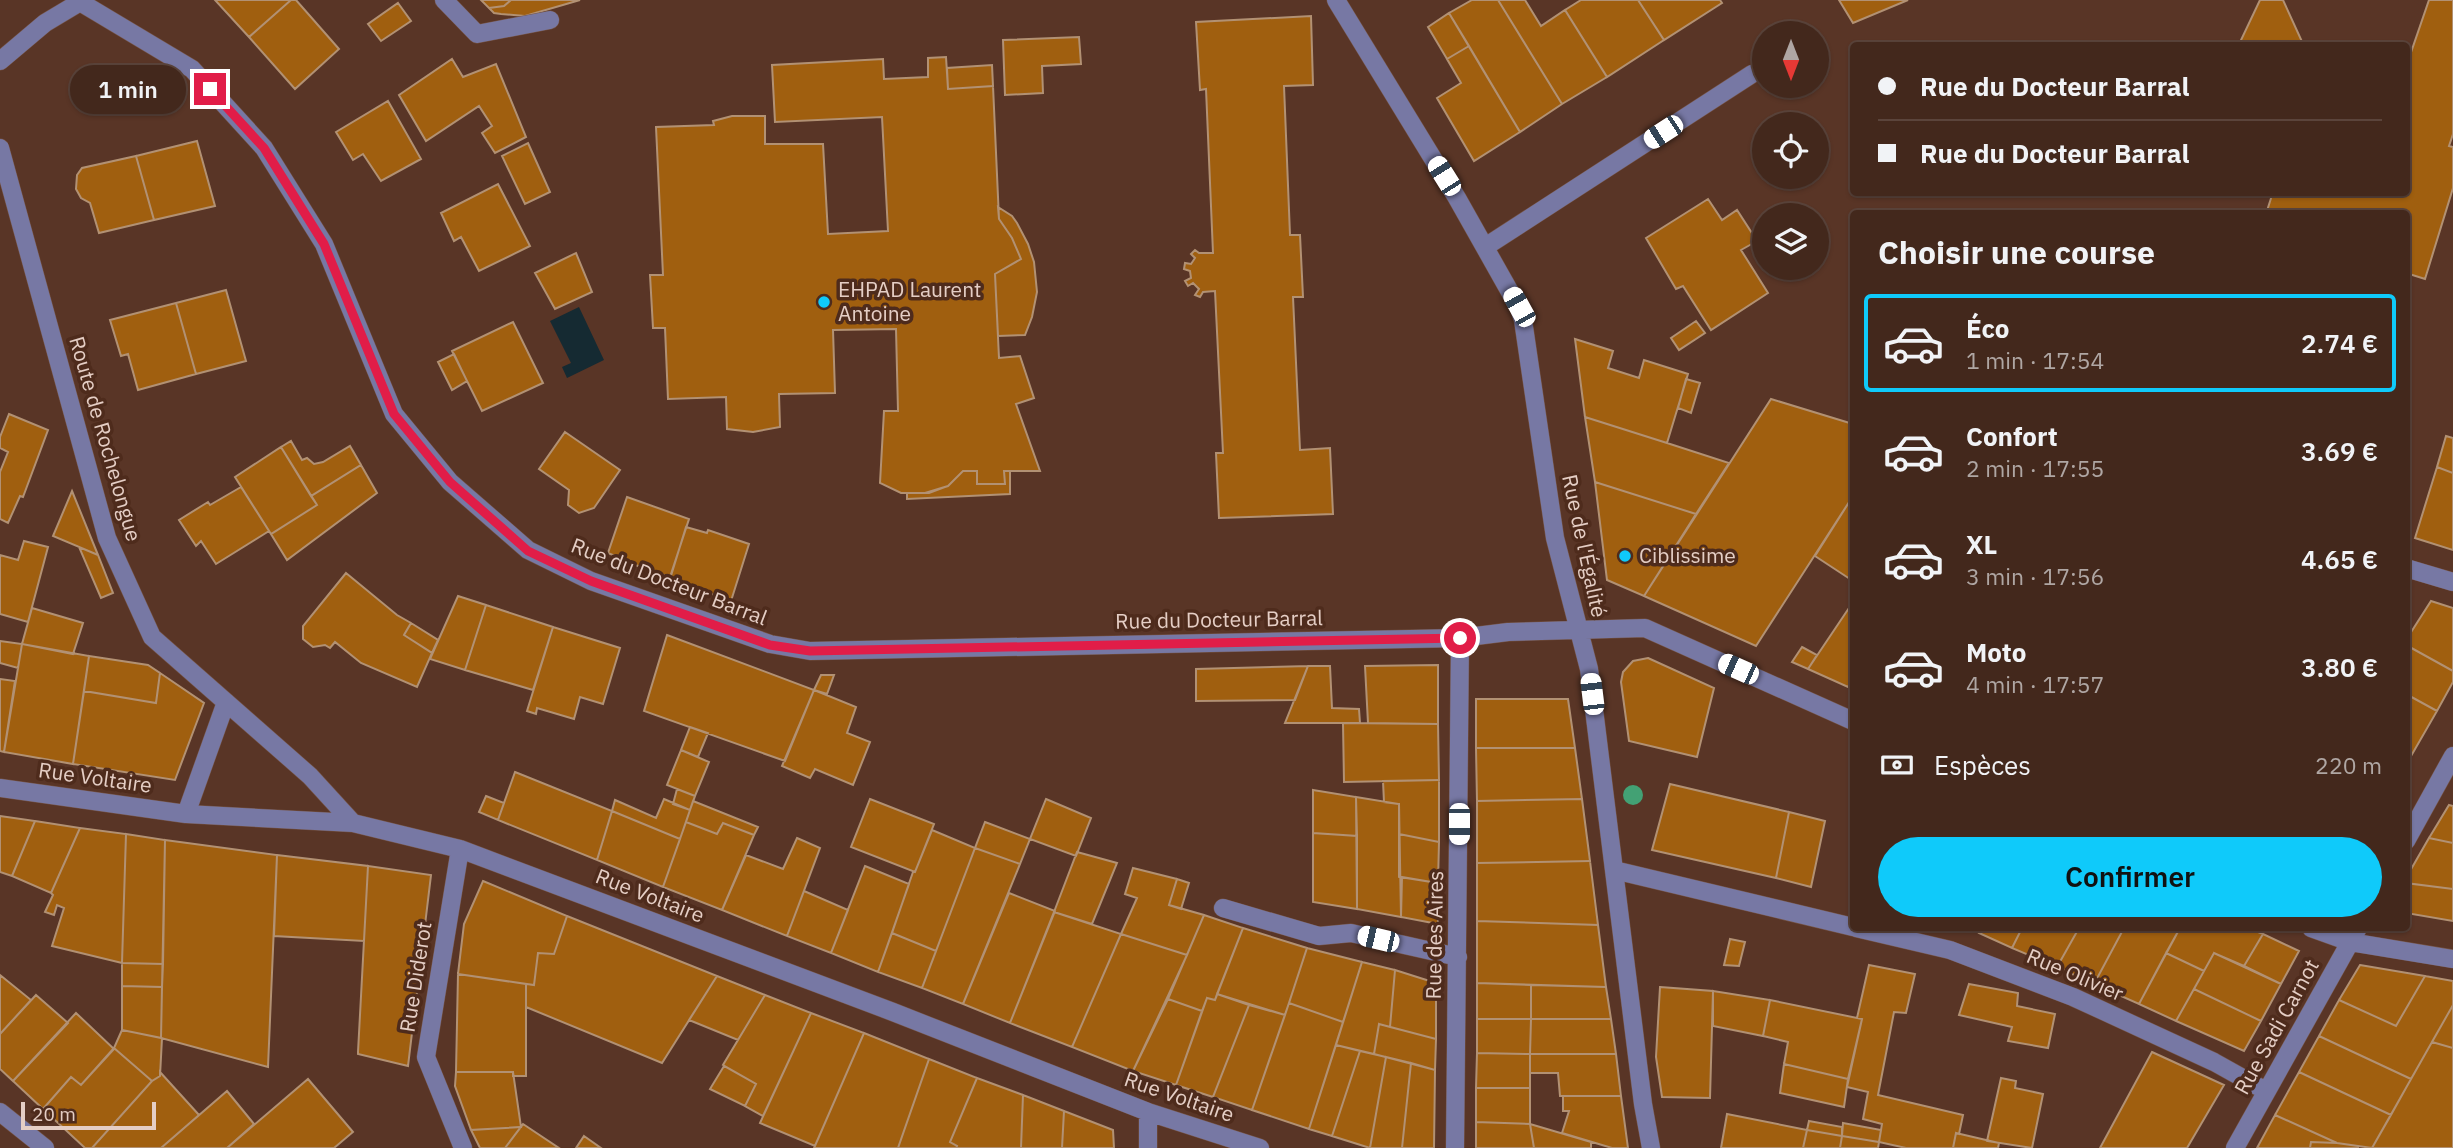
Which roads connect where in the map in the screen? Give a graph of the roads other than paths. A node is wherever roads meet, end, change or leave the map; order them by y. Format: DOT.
graph roads {
  1 [pos="444,0"];
  2 [pos="1336,0"];
  3 [pos="80,1"];
  4 [pos="550,20"];
  5 [pos="0,61"];
  6 [pos="1752,74"];
  7 [pos="0,148"];
  8 [pos="1485,247"];
  9 [pos="2410,569"];
  10 [pos="2453,582"];
  11 [pos="1578,629"];
  12 [pos="1460,638"];
  13 [pos="226,702"];
  14 [pos="1850,719"];
  15 [pos="2453,756"];
  16 [pos="0,788"];
  17 [pos="186,814"];
  18 [pos="353,823"];
  19 [pos="2410,834"];
  20 [pos="460,849"];
  21 [pos="1614,870"];
  22 [pos="1223,908"];
  23 [pos="1850,926"];
  24 [pos="1871,931"];
  25 [pos="2329,931"];
  26 [pos="2354,935"];
  27 [pos="1458,957"];
  28 [pos="2453,959"];
  29 [pos="2266,1091"];
  30 [pos="0,1112"];
  31 [pos="1147,1112"];
  32 [pos="44,1148"];
  33 [pos="463,1148"];
  34 [pos="1148,1148"];
  35 [pos="1260,1148"];
  36 [pos="1455,1148"];
  37 [pos="1651,1148"];
  38 [pos="2235,1148"];
  1 -- 4 [label="street"];
  2 -- 8 [label="street, Rue de l'Égalité"];
  3 -- 5 [label="street, Rue du Docteur Barral"];
  3 -- 12 [label="street, Rue du Docteur Barral"];
  6 -- 8 [label="street"];
  7 -- 13 [label="street, Route de Rochelongue"];
  8 -- 11 [label="street, Rue de l'Égalité"];
  9 -- 10 [label="street"];
  11 -- 12 [label="street, Rue du Docteur Barral"];
  11 -- 14 [label="street, Rue du Docteur Barral"];
  11 -- 21 [label="street, Rue de l'Égalité"];
  12 -- 27 [label="street, Rue des Aires"];
  13 -- 17 [label="street"];
  13 -- 18 [label="street, Route de Rochelongue"];
  15 -- 19 [label="street"];
  16 -- 17 [label="street, Rue Voltaire"];
  17 -- 18 [label="street, Rue Voltaire"];
  18 -- 20 [label="street, Rue Voltaire"];
  20 -- 31 [label="street, Rue Voltaire"];
  20 -- 33 [label="street, Rue Diderot"];
  21 -- 23 [label="street, Rue Olivier"];
  21 -- 37 [label="street, Rue de l'Égalité"];
  22 -- 27 [label="street"];
  24 -- 29 [label="street, Rue Olivier"];
  25 -- 26 [label="street"];
  26 -- 28 [label="street"];
  26 -- 29 [label="street, Rue Sadi Carnot"];
  27 -- 36 [label="street, Rue des Aires"];
  29 -- 38 [label="street, Rue Sadi Carnot"];
  30 -- 32 [label="street"];
  31 -- 34 [label="street"];
  31 -- 35 [label="street, Rue Voltaire"];
}
